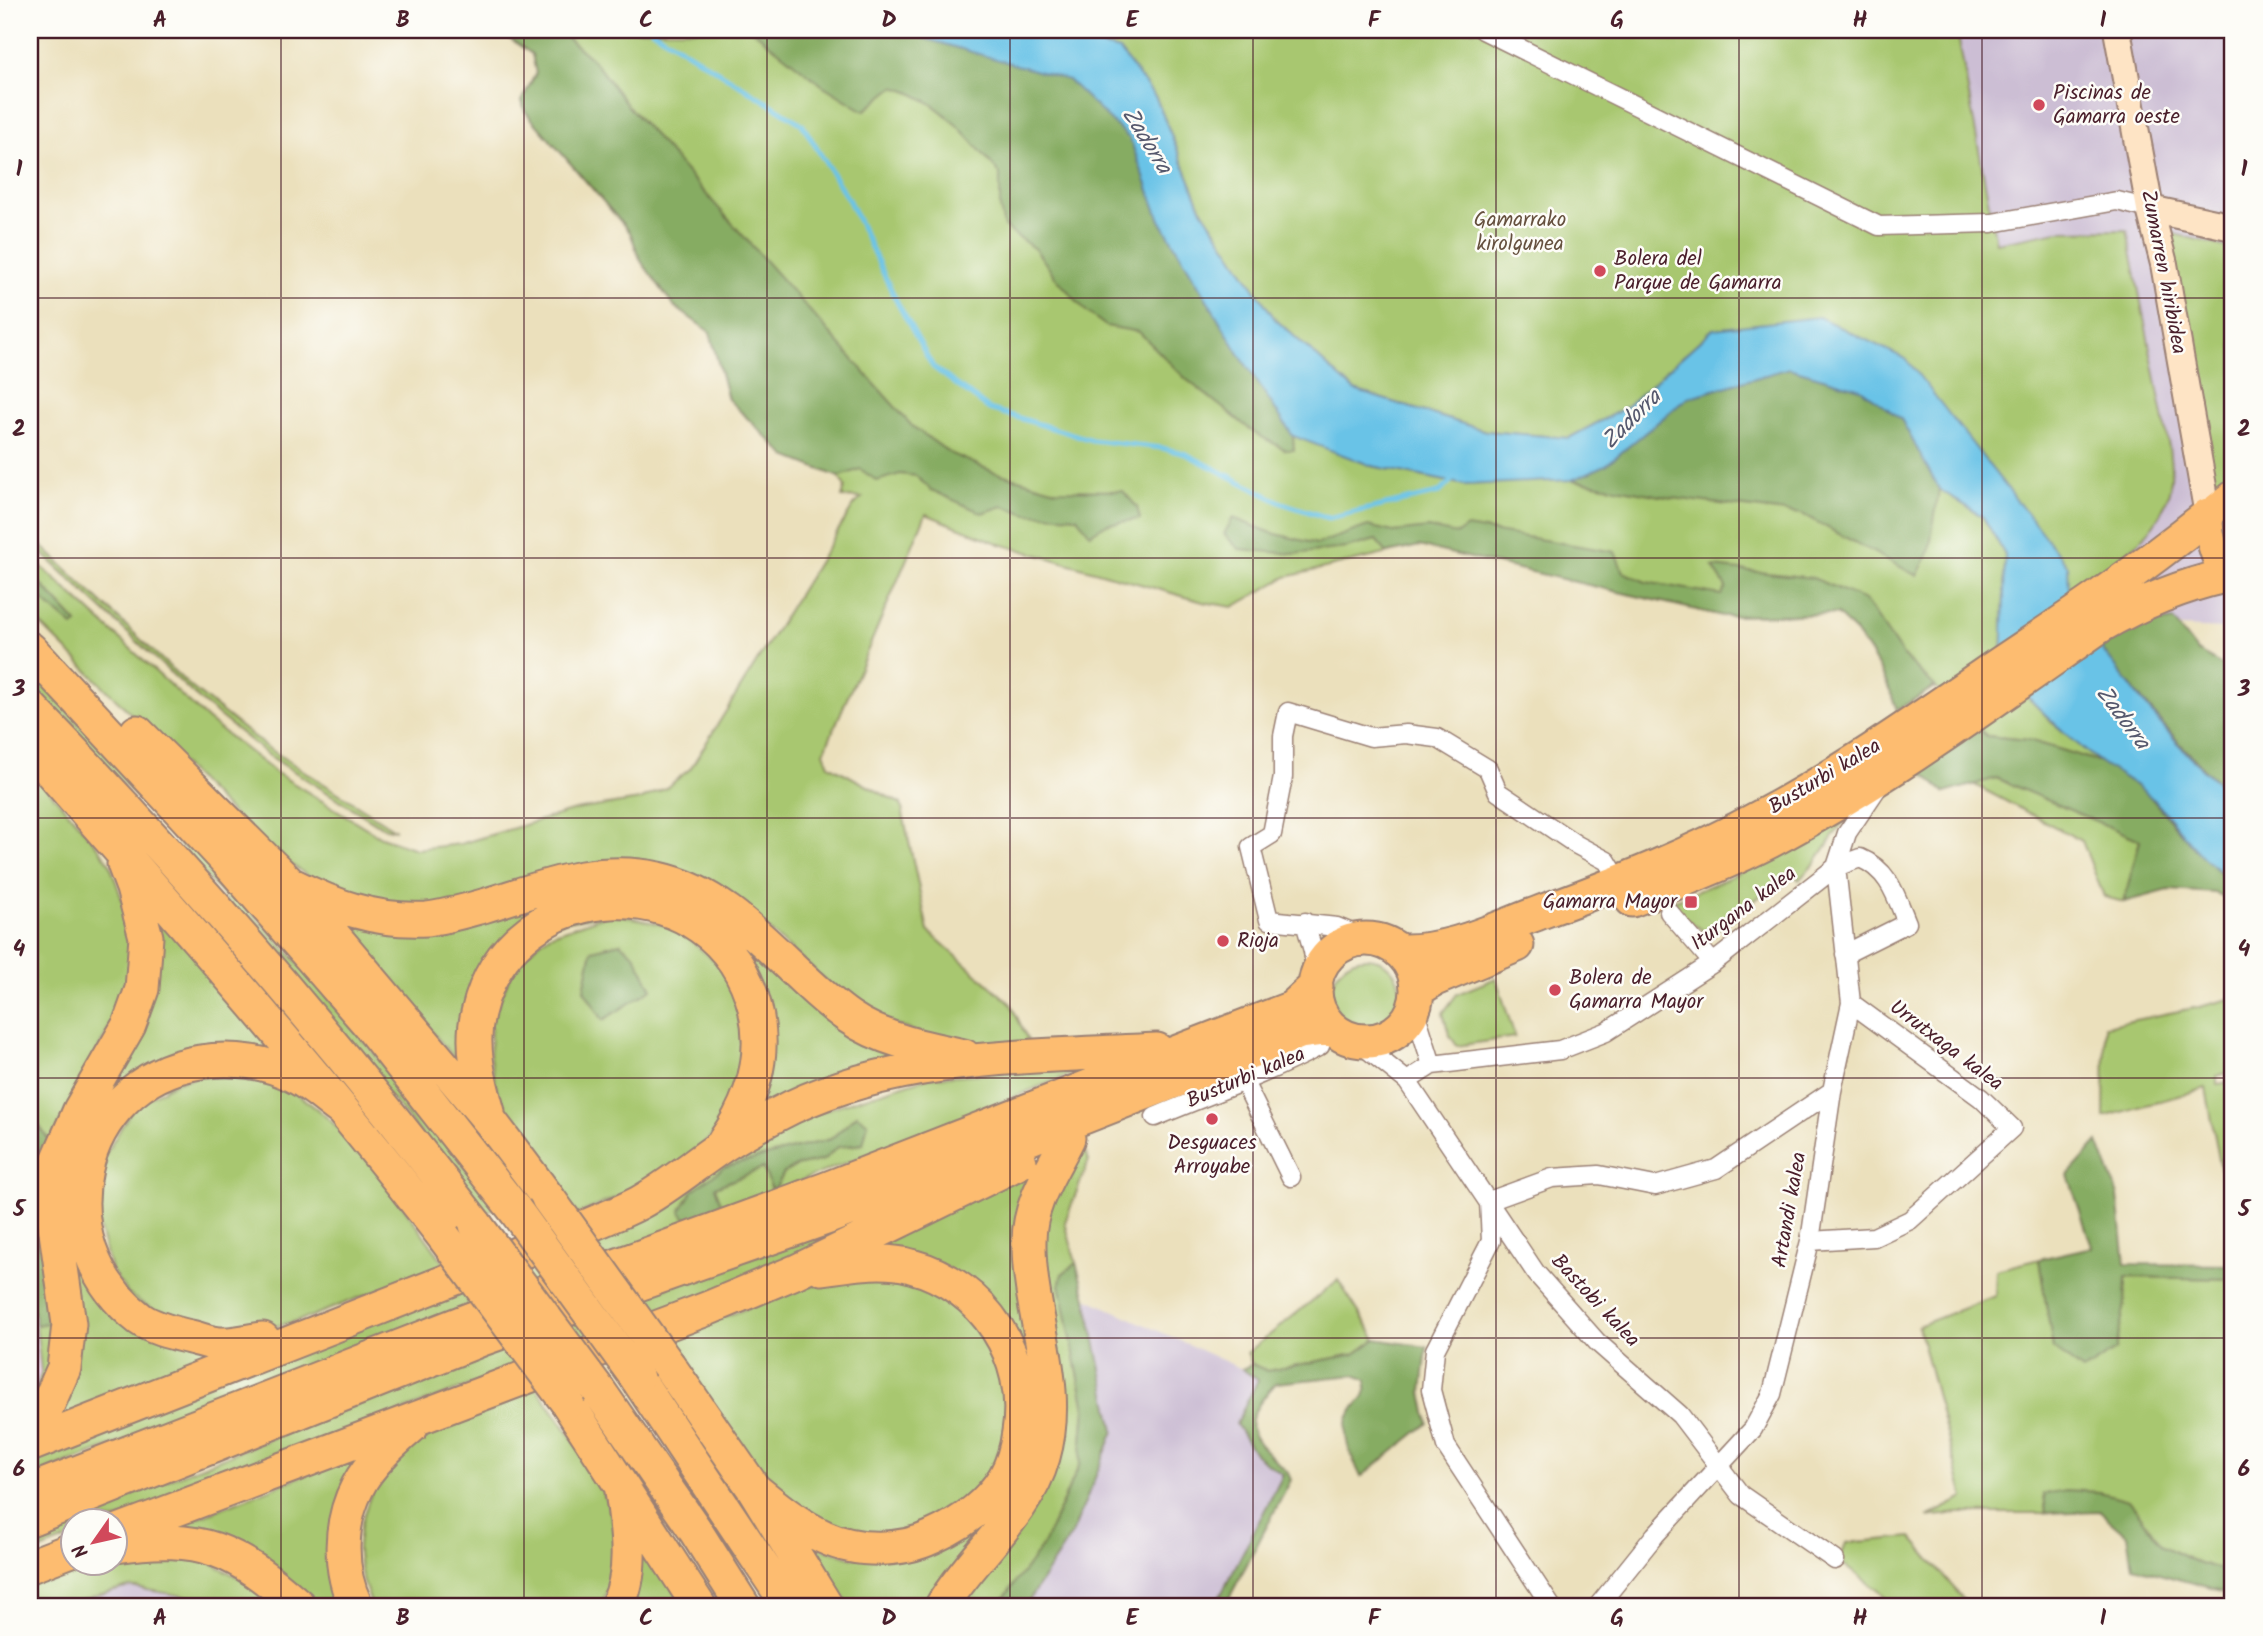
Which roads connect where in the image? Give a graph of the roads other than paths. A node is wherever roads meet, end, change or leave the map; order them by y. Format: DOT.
graph roads {
  1 [pos="1483,30"];
  2 [pos="2117,30"];
  3 [pos="2150,209"];
  4 [pos="2233,227"];
  5 [pos="2221,505"];
  6 [pos="2231,579"];
  7 [pos="2094,615"];
  8 [pos="40,659"];
  9 [pos="30,707"];
  10 [pos="1916,736"];
  11 [pos="30,748"];
  12 [pos="1887,772"];
  13 [pos="119,849"];
  14 [pos="1836,867"];
  15 [pos="1616,876"];
  16 [pos="290,884"];
  17 [pos="1670,912"];
  18 [pos="1305,922"];
  19 [pos="1384,945"];
  20 [pos="1845,954"];
  21 [pos="1713,962"];
  22 [pos="1316,983"];
  23 [pos="1416,999"];
  24 [pos="1851,1003"];
  25 [pos="1338,1032"];
  26 [pos="1188,1048"];
  27 [pos="984,1060"];
  28 [pos="1432,1065"];
  29 [pos="1243,1080"];
  30 [pos="1407,1081"];
  31 [pos="1832,1091"];
  32 [pos="1122,1103"];
  33 [pos="341,1109"];
  34 [pos="1154,1117"];
  35 [pos="490,1121"];
  36 [pos="1069,1138"];
  37 [pos="721,1147"];
  38 [pos="1291,1177"];
  39 [pos="1489,1201"];
  40 [pos="1810,1241"];
  41 [pos="795,1272"];
  42 [pos="314,1332"];
  43 [pos="424,1415"];
  44 [pos="30,1426"];
  45 [pos="30,1445"];
  46 [pos="1720,1466"];
  47 [pos="620,1482"];
  48 [pos="754,1489"];
  49 [pos="30,1491"];
  50 [pos="30,1518"];
  51 [pos="130,1527"];
  52 [pos="130,1545"];
  53 [pos="1835,1559"];
  54 [pos="299,1606"];
  55 [pos="356,1606"];
  56 [pos="617,1606"];
  57 [pos="699,1606"];
  58 [pos="743,1606"];
  59 [pos="789,1606"];
  60 [pos="826,1606"];
  61 [pos="942,1606"];
  62 [pos="1551,1606"];
  63 [pos="1598,1606"];
  1 -- 3 [label="street"];
  2 -- 3 [label="street, Zumarren hiribidea"];
  3 -- 4 [label="street"];
  3 -- 5 [label="street, Zumarren hiribidea"];
  5 -- 6 [label="main road"];
  5 -- 7 [label="highway, Busturbi kalea"];
  6 -- 7 [label="highway, Busturbi kalea"];
  7 -- 10 [label="highway, Busturbi kalea"];
  8 -- 16 [label="highway"];
  8 -- 59 [label="highway, bridge"];
  9 -- 58 [label="highway, bridge"];
  10 -- 12 [label="highway, Busturbi kalea"];
  10 -- 15 [label="highway, Busturbi kalea"];
  11 -- 13 [label="highway"];
  12 -- 14 [label="street, Artandi kalea"];
  12 -- 23 [label="highway, Busturbi kalea"];
  13 -- 33 [label="highway"];
  13 -- 44 [label="highway"];
  14 -- 20 [label="street, Artandi kalea"];
  14 -- 20 [label="street"];
  14 -- 21 [label="street, Iturgana kalea"];
  15 -- 18 [label="street"];
  15 -- 19 [label="highway, Busturbi kalea"];
  16 -- 27 [label="highway"];
  16 -- 35 [label="highway"];
  17 -- 21 [label="street"];
  18 -- 19 [label="street"];
  18 -- 22 [label="street"];
  19 -- 22 [label="highway"];
  19 -- 23 [label="highway"];
  20 -- 24 [label="street, Artandi kalea"];
  21 -- 28 [label="street, Iturgana kalea"];
  22 -- 25 [label="highway"];
  22 -- 26 [label="highway"];
  23 -- 25 [label="highway"];
  23 -- 28 [label="street"];
  24 -- 31 [label="street, Artandi kalea"];
  24 -- 40 [label="street, Urrutxaga kalea"];
  25 -- 29 [label="street, Busturbi kalea"];
  25 -- 30 [label="street, Bastobi kalea"];
  25 -- 32 [label="highway"];
  26 -- 27 [label="highway"];
  26 -- 49 [label="highway"];
  27 -- 37 [label="highway"];
  28 -- 30 [label="street, Iturgana kalea"];
  29 -- 34 [label="street, Busturbi kalea"];
  29 -- 38 [label="street"];
  30 -- 39 [label="street, Bastobi kalea"];
  31 -- 39 [label="street"];
  31 -- 40 [label="street, Artandi kalea"];
  32 -- 36 [label="highway"];
  32 -- 50 [label="highway"];
  33 -- 42 [label="highway"];
  33 -- 47 [label="highway, bridge"];
  35 -- 37 [label="highway"];
  35 -- 48 [label="highway, bridge"];
  36 -- 41 [label="highway"];
  36 -- 61 [label="highway"];
  37 -- 42 [label="highway"];
  39 -- 46 [label="street, Bastobi kalea"];
  39 -- 62 [label="street"];
  40 -- 46 [label="street, Artandi kalea"];
  41 -- 43 [label="highway"];
  41 -- 48 [label="highway"];
  42 -- 45 [label="highway"];
  43 -- 51 [label="highway"];
  43 -- 55 [label="highway"];
  46 -- 53 [label="street, Bastobi kalea"];
  46 -- 63 [label="street, Artandi kalea"];
  47 -- 56 [label="highway"];
  47 -- 57 [label="highway"];
  48 -- 60 [label="highway"];
  52 -- 54 [label="highway"];
}
